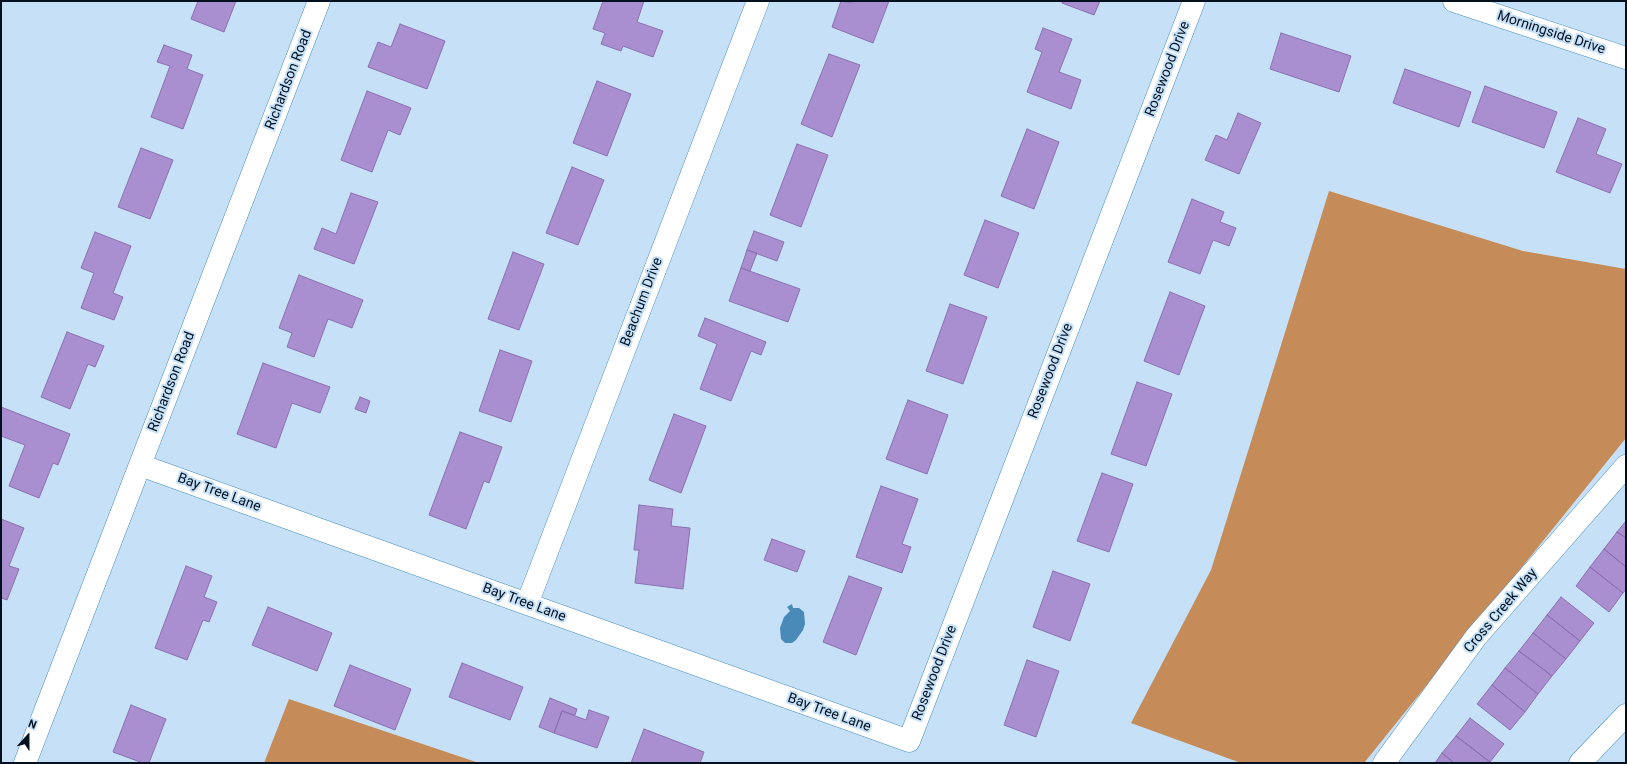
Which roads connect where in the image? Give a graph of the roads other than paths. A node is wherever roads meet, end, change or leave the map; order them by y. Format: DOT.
graph roads {
  1 [pos="319,1"];
  2 [pos="758,1"];
  3 [pos="1194,1"];
  4 [pos="1454,1"];
  5 [pos="1626,58"];
  6 [pos="140,464"];
  7 [pos="1626,466"];
  8 [pos="527,604"];
  9 [pos="1626,715"];
  10 [pos="908,741"];
  11 [pos="1585,761"];
  12 [pos="25,763"];
  13 [pos="1384,763"];
  1 -- 6 [label="street, Richardson Road"];
  2 -- 8 [label="street, Beachum Drive"];
  3 -- 10 [label="street, Rosewood Drive"];
  4 -- 5 [label="street, Morningside Drive"];
  6 -- 8 [label="street, Bay Tree Lane"];
  6 -- 12 [label="street, Richardson Road"];
  7 -- 13 [label="street, Cross Creek Way"];
  8 -- 10 [label="street, Bay Tree Lane"];
  9 -- 11 [label="street"];
}
